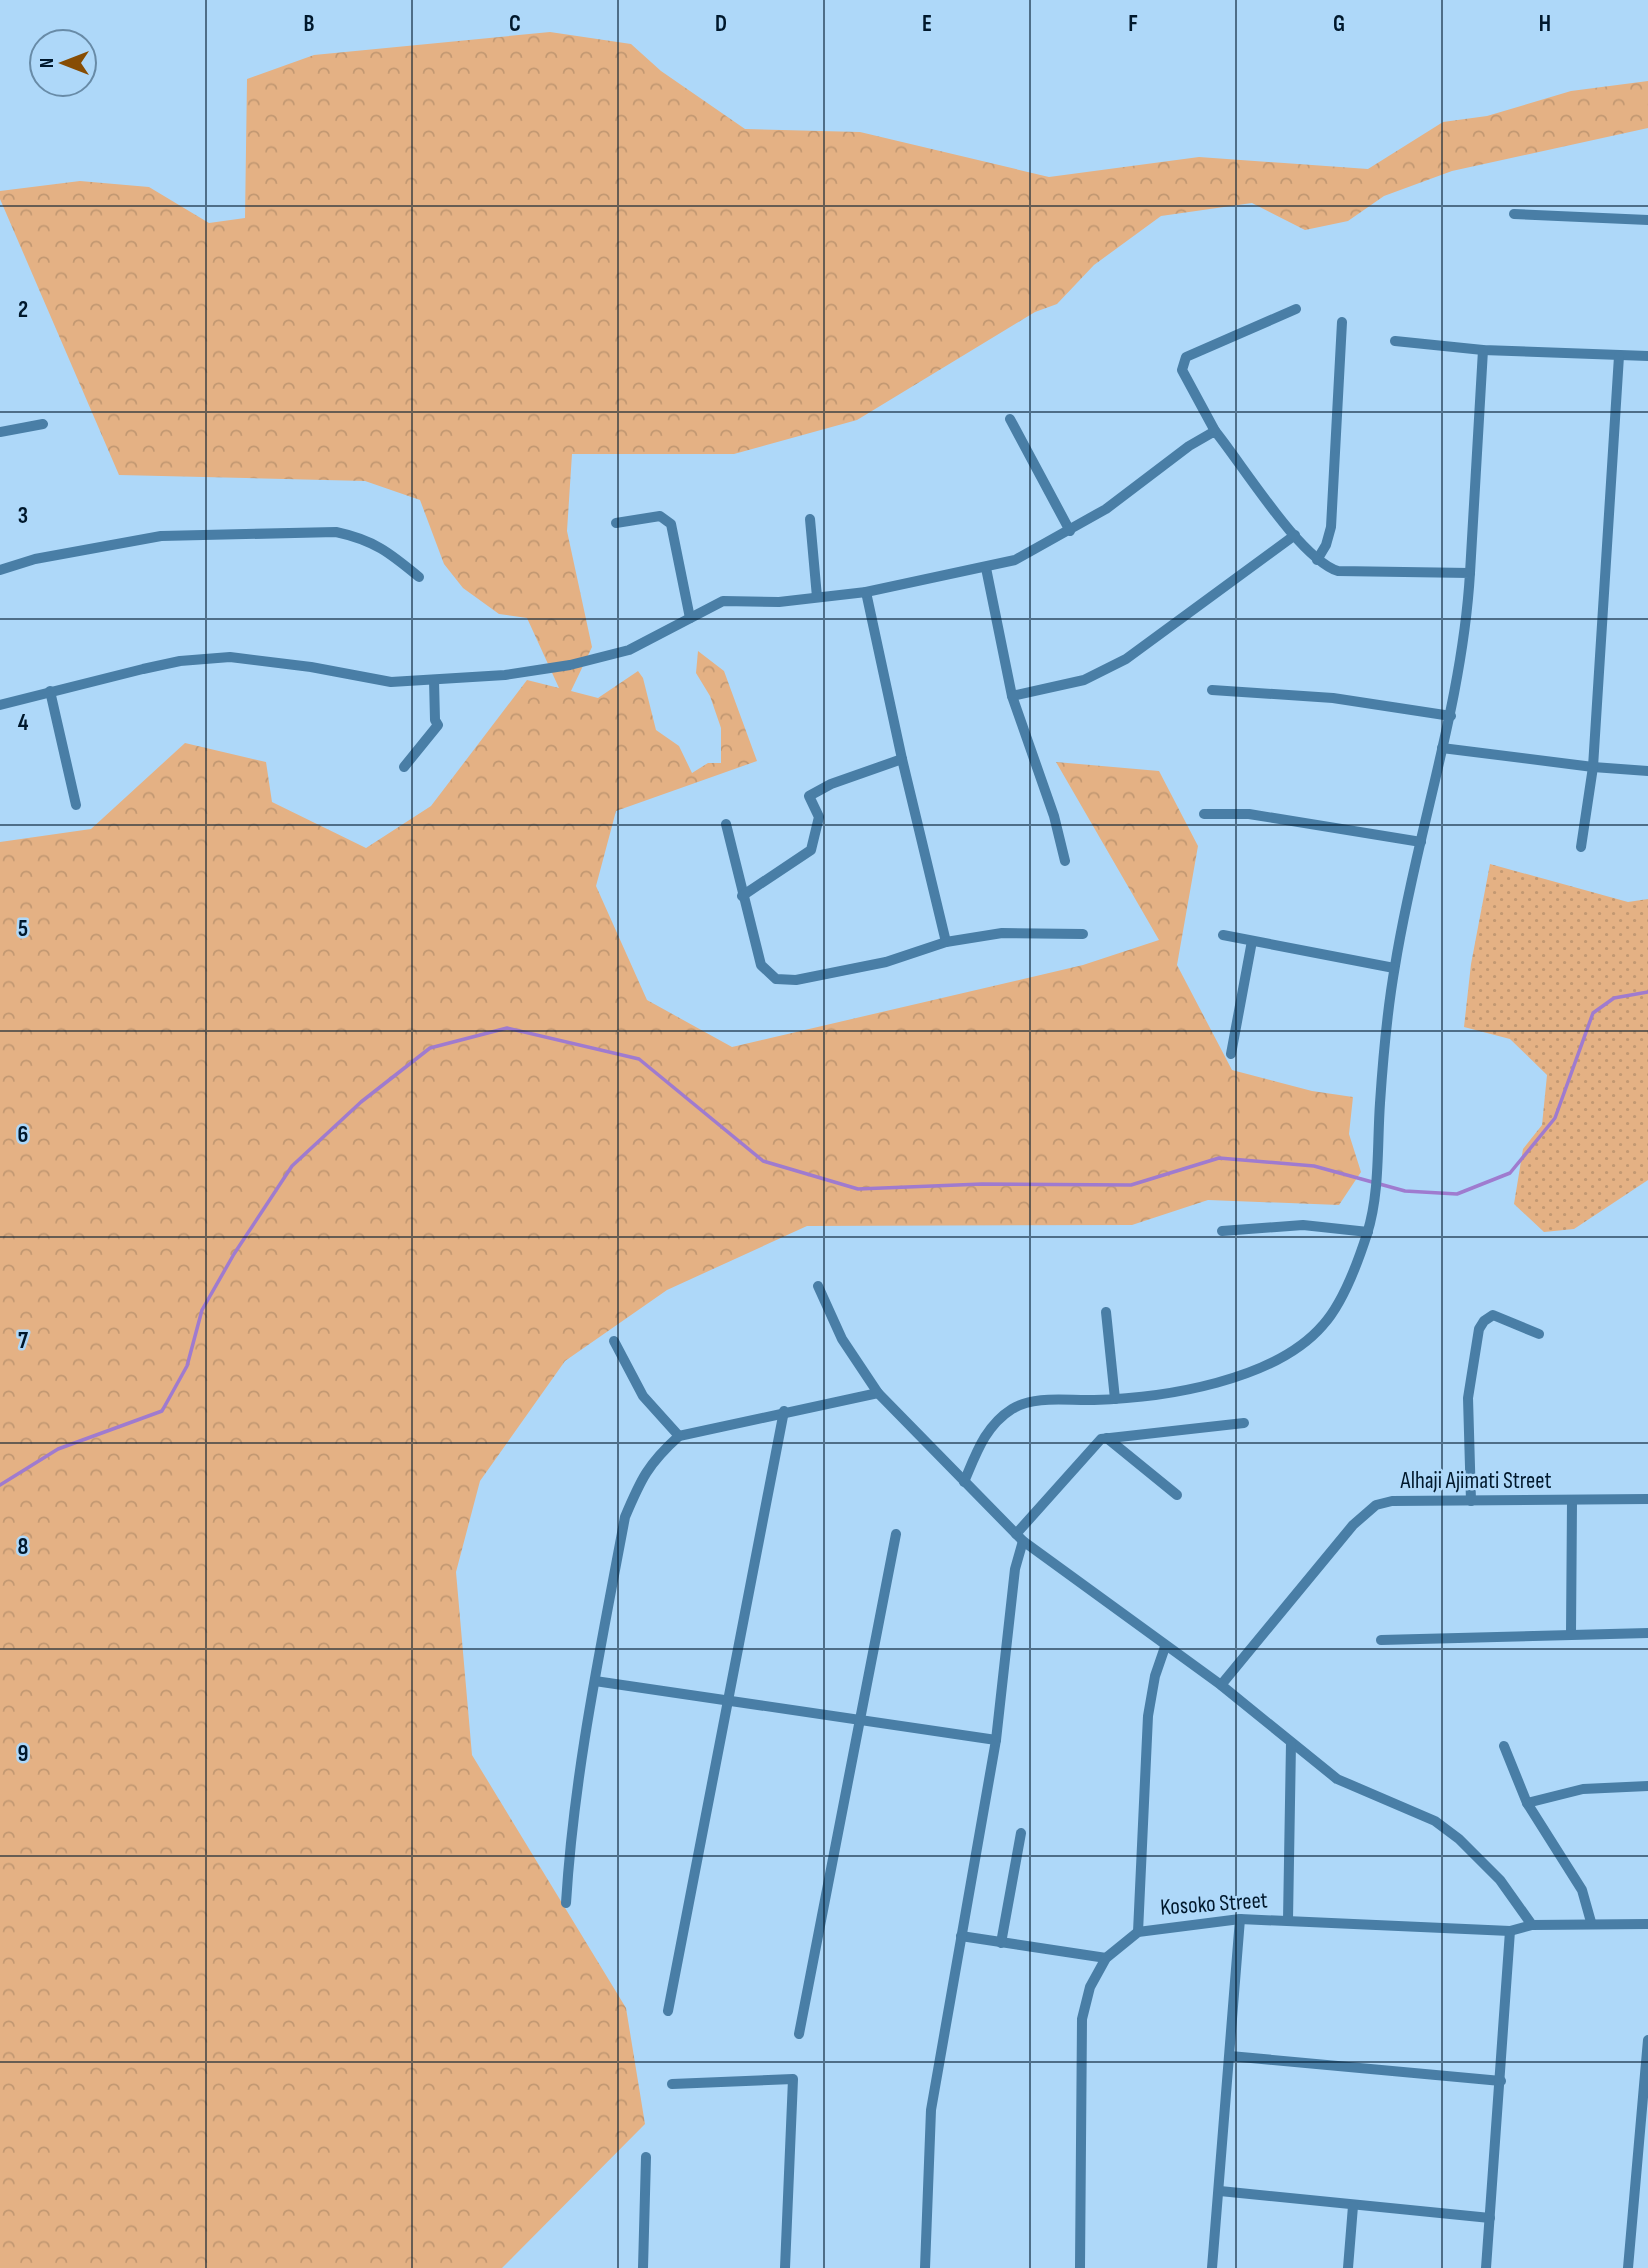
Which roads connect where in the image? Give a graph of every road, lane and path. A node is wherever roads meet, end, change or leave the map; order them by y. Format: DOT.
graph roads {
  1 [pos="1514,214"];
  2 [pos="1648,220"];
  3 [pos="1296,309"];
  4 [pos="1342,322"];
  5 [pos="1395,341"];
  6 [pos="1483,350"];
  7 [pos="1619,356"];
  8 [pos="1648,356"];
  9 [pos="1010,419"];
  10 [pos="43,424"];
  11 [pos="1215,430"];
  12 [pos="0,432"];
  13 [pos="810,519"];
  14 [pos="616,523"];
  15 [pos="1070,531"];
  16 [pos="1295,535"];
  17 [pos="1317,560"];
  18 [pos="986,568"];
  19 [pos="0,570"];
  20 [pos="1470,572"];
  21 [pos="419,577"];
  22 [pos="866,592"];
  23 [pos="817,597"];
  24 [pos="690,618"];
  25 [pos="434,680"];
  26 [pos="1212,690"];
  27 [pos="50,691"];
  28 [pos="1012,696"];
  29 [pos="0,705"];
  30 [pos="1451,716"];
  31 [pos="1443,748"];
  32 [pos="902,759"];
  33 [pos="404,766"];
  34 [pos="1592,767"];
  35 [pos="1648,771"];
  36 [pos="76,805"];
  37 [pos="1204,814"];
  38 [pos="726,824"];
  39 [pos="1421,842"];
  40 [pos="1581,847"];
  41 [pos="1065,861"];
  42 [pos="742,896"];
  43 [pos="1083,934"];
  44 [pos="1223,935"];
  45 [pos="1252,941"];
  46 [pos="946,942"];
  47 [pos="1394,968"];
  48 [pos="1231,1054"];
  49 [pos="1222,1231"];
  50 [pos="1368,1232"];
  51 [pos="818,1286"];
  52 [pos="1105,1312"];
  53 [pos="1539,1334"];
  54 [pos="614,1341"];
  55 [pos="878,1393"];
  56 [pos="1115,1399"];
  57 [pos="785,1411"];
  58 [pos="1244,1423"];
  59 [pos="679,1436"];
  60 [pos="1107,1438"];
  61 [pos="964,1482"];
  62 [pos="1177,1495"];
  63 [pos="1648,1499"];
  64 [pos="1471,1501"];
  65 [pos="1572,1502"];
  66 [pos="896,1534"];
  67 [pos="1020,1538"];
  68 [pos="1571,1633"];
  69 [pos="1648,1633"];
  70 [pos="1381,1640"];
  71 [pos="1165,1647"];
  72 [pos="595,1681"];
  73 [pos="1220,1685"];
  74 [pos="731,1699"];
  75 [pos="862,1721"];
  76 [pos="996,1740"];
  77 [pos="1291,1743"];
  78 [pos="1504,1746"];
  79 [pos="1648,1786"];
  80 [pos="1527,1803"];
  81 [pos="1021,1833"];
  82 [pos="566,1903"];
  83 [pos="1240,1919"];
  84 [pos="1288,1920"];
  85 [pos="1591,1922"];
  86 [pos="1648,1924"];
  87 [pos="1532,1925"];
  88 [pos="1510,1931"];
  89 [pos="1138,1932"];
  90 [pos="961,1936"];
  91 [pos="1001,1943"];
  92 [pos="1106,1958"];
  93 [pos="668,2011"];
  94 [pos="799,2034"];
  95 [pos="1648,2040"];
  96 [pos="1230,2056"];
  97 [pos="1501,2081"];
  98 [pos="672,2084"];
  99 [pos="646,2157"];
  100 [pos="1220,2191"];
  101 [pos="1353,2206"];
  102 [pos="1490,2218"];
  103 [pos="643,2268"];
  104 [pos="785,2268"];
  105 [pos="925,2268"];
  106 [pos="1080,2268"];
  107 [pos="1212,2268"];
  108 [pos="1348,2268"];
  109 [pos="1486,2268"];
  110 [pos="1628,2268"];
  1 -- 2 [label="street"];
  3 -- 11 [label="street"];
  4 -- 17 [label="street"];
  5 -- 6 [label="street"];
  6 -- 7 [label="street"];
  6 -- 20 [label="street"];
  7 -- 8 [label="street"];
  7 -- 34 [label="street"];
  9 -- 15 [label="street"];
  10 -- 12 [label="street"];
  11 -- 15 [label="street"];
  11 -- 16 [label="street"];
  13 -- 23 [label="street"];
  14 -- 24 [label="street"];
  15 -- 18 [label="street"];
  16 -- 17 [label="street"];
  16 -- 28 [label="street"];
  17 -- 20 [label="street"];
  18 -- 22 [label="street"];
  18 -- 28 [label="street"];
  19 -- 21 [label="street"];
  20 -- 30 [label="street"];
  22 -- 23 [label="street"];
  22 -- 32 [label="street"];
  23 -- 24 [label="street"];
  24 -- 25 [label="street"];
  25 -- 27 [label="street"];
  25 -- 33 [label="street"];
  26 -- 30 [label="street"];
  27 -- 29 [label="street"];
  27 -- 36 [label="street"];
  28 -- 41 [label="street"];
  30 -- 31 [label="street"];
  31 -- 34 [label="street"];
  31 -- 39 [label="street"];
  32 -- 42 [label="street"];
  32 -- 46 [label="street"];
  34 -- 35 [label="street"];
  34 -- 40 [label="street"];
  37 -- 39 [label="street"];
  38 -- 42 [label="street"];
  39 -- 47 [label="street"];
  42 -- 46 [label="street"];
  43 -- 46 [label="street"];
  44 -- 45 [label="street"];
  45 -- 47 [label="street"];
  45 -- 48 [label="street"];
  47 -- 50 [label="street"];
  49 -- 50 [label="street"];
  50 -- 56 [label="street"];
  51 -- 55 [label="street"];
  52 -- 56 [label="street"];
  53 -- 64 [label="street"];
  54 -- 59 [label="street"];
  55 -- 57 [label="street"];
  55 -- 61 [label="street"];
  56 -- 61 [label="street"];
  57 -- 59 [label="street"];
  57 -- 74 [label="street"];
  58 -- 60 [label="street"];
  59 -- 72 [label="street"];
  60 -- 62 [label="street"];
  60 -- 67 [label="street"];
  61 -- 67 [label="street"];
  63 -- 65 [label="street, Alhaji Ajimati Street"];
  64 -- 65 [label="street, Alhaji Ajimati Street"];
  64 -- 73 [label="street, Alhaji Ajimati Street"];
  65 -- 68 [label="street"];
  66 -- 75 [label="street"];
  67 -- 71 [label="street"];
  67 -- 76 [label="street"];
  68 -- 69 [label="street"];
  68 -- 70 [label="street"];
  71 -- 73 [label="street"];
  71 -- 89 [label="street"];
  72 -- 74 [label="street"];
  72 -- 82 [label="street"];
  73 -- 77 [label="street"];
  74 -- 75 [label="street"];
  74 -- 93 [label="street"];
  75 -- 76 [label="street"];
  75 -- 94 [label="street"];
  76 -- 90 [label="street"];
  77 -- 84 [label="street"];
  77 -- 87 [label="street"];
  78 -- 80 [label="street"];
  79 -- 80 [label="street"];
  80 -- 85 [label="street"];
  81 -- 91 [label="street"];
  83 -- 84 [label="street, Kosoko Street"];
  83 -- 89 [label="street, Kosoko Street"];
  83 -- 96 [label="street"];
  84 -- 88 [label="street, Kosoko Street"];
  85 -- 86 [label="street, Kosoko Street"];
  85 -- 87 [label="street, Kosoko Street"];
  87 -- 88 [label="street, Kosoko Street"];
  88 -- 97 [label="street"];
  89 -- 92 [label="street, Kosoko Street"];
  90 -- 91 [label="street"];
  90 -- 105 [label="street"];
  91 -- 92 [label="street"];
  92 -- 106 [label="street, Kosoko Street"];
  95 -- 110 [label="street"];
  96 -- 97 [label="street"];
  96 -- 100 [label="street"];
  97 -- 102 [label="street"];
  98 -- 104 [label="street"];
  99 -- 103 [label="street"];
  100 -- 101 [label="street"];
  100 -- 107 [label="street"];
  101 -- 102 [label="street"];
  101 -- 108 [label="street"];
  102 -- 109 [label="street"];
}
